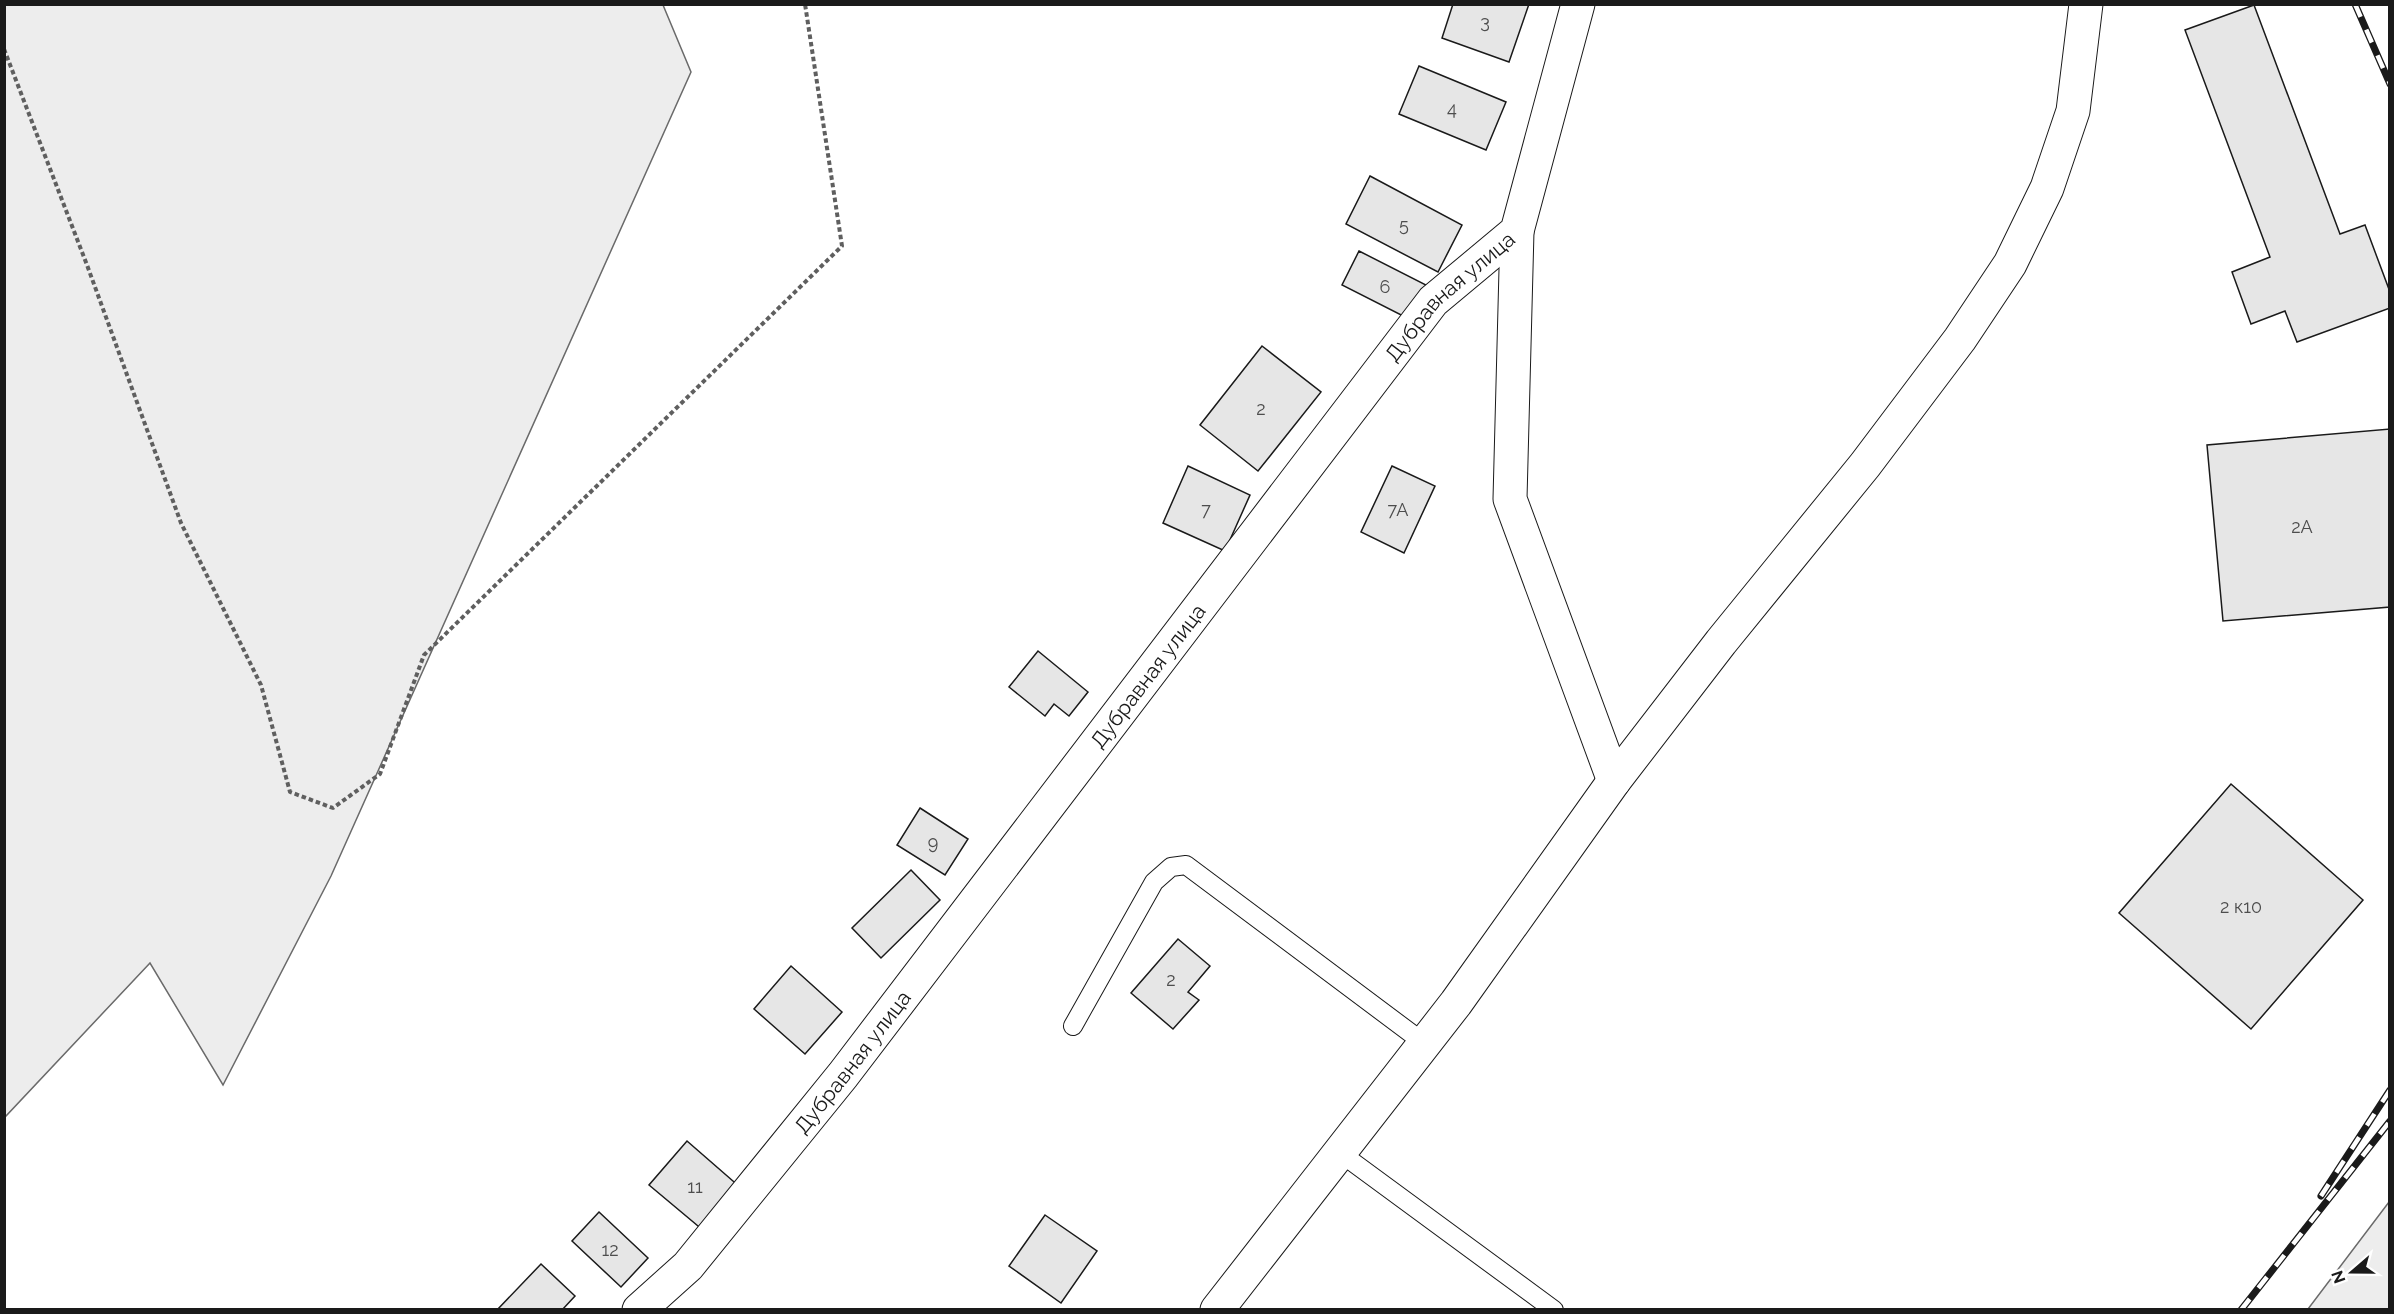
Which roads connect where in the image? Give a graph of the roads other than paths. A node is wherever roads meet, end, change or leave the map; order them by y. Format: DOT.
graph roads {
  1 [pos="1578,4"];
  2 [pos="2086,4"];
  3 [pos="1517,231"];
  4 [pos="1614,781"];
  5 [pos="1073,1026"];
  6 [pos="1424,1043"];
  7 [pos="1339,1152"];
  8 [pos="1531,1303"];
  9 [pos="639,1310"];
  10 [pos="1217,1310"];
  11 [pos="1554,1310"];
  1 -- 3 [label="street, Дубравная улица"];
  2 -- 4 [label="street"];
  3 -- 4 [label="street"];
  3 -- 9 [label="street, Дубравная улица"];
  4 -- 6 [label="street"];
  5 -- 6 [label="lane"];
  6 -- 7 [label="street"];
  7 -- 8 [label="lane"];
  7 -- 10 [label="street"];
  8 -- 11 [label="lane"];
}
